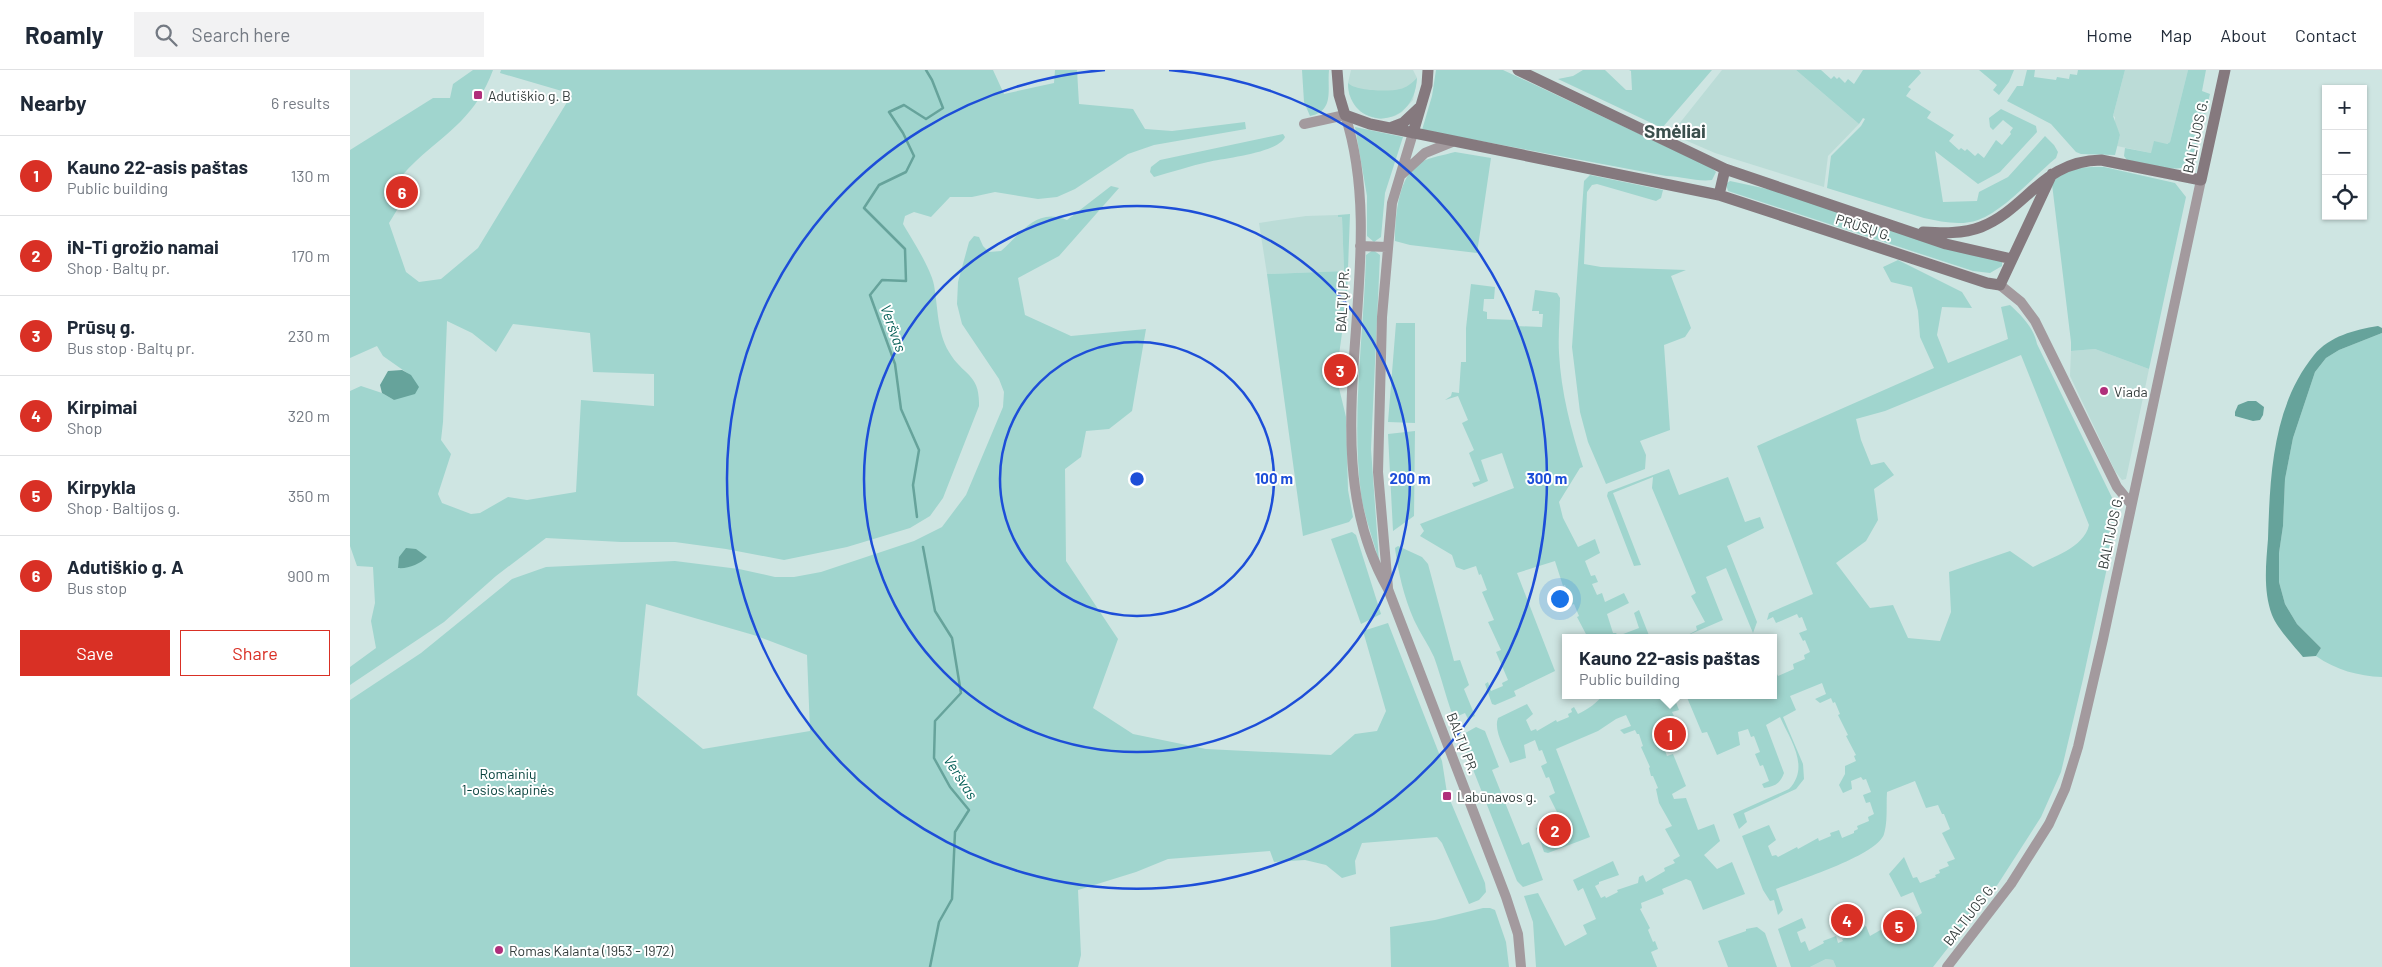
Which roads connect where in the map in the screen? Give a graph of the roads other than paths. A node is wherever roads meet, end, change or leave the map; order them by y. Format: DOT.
graph roads {
  1 [pos="1337,70"];
  2 [pos="1428,70"];
  3 [pos="1518,70"];
  4 [pos="2225,70"];
  5 [pos="1420,106"];
  6 [pos="1344,115"];
  7 [pos="1304,124"];
  8 [pos="1390,128"];
  9 [pos="1413,133"];
  10 [pos="1452,142"];
  11 [pos="1725,168"];
  12 [pos="2052,174"];
  13 [pos="1397,180"];
  14 [pos="2201,180"];
  15 [pos="1719,194"];
  16 [pos="1914,232"];
  17 [pos="1360,246"];
  18 [pos="1388,247"];
  19 [pos="2012,259"];
  20 [pos="2000,285"];
  21 [pos="2131,504"];
  22 [pos="1388,589"];
  23 [pos="1521,967"];
  24 [pos="1947,967"];
  1 -- 6 [label="main road, BALTŲ PR."];
  2 -- 5 [label="main road, BALTŲ PR."];
  3 -- 11 [label="main road, PRŪSŲ G."];
  4 -- 14 [label="main road, BALTIJOS G."];
  5 -- 8 [label="main road"];
  5 -- 9 [label="main road, BALTŲ PR."];
  6 -- 7 [label="street"];
  6 -- 8 [label="main road, PRŪSŲ G."];
  6 -- 17 [label="street, BALTŲ PR."];
  8 -- 9 [label="main road, PRŪSŲ G."];
  9 -- 10 [label="main road, PRŪSŲ G."];
  9 -- 13 [label="street, BALTŲ PR."];
  10 -- 13 [label="street"];
  10 -- 15 [label="main road, PRŪSŲ G."];
  11 -- 15 [label="main road"];
  11 -- 16 [label="main road, PRŪSŲ G."];
  12 -- 14 [label="main road, PRŪSŲ G."];
  12 -- 16 [label="main road, PRŪSŲ G."];
  12 -- 19 [label="main road"];
  13 -- 18 [label="street, BALTŲ PR."];
  14 -- 21 [label="street, BALTIJOS G."];
  15 -- 20 [label="main road, PRŪSŲ G."];
  16 -- 19 [label="main road, PRŪSŲ G."];
  17 -- 18 [label="street"];
  17 -- 22 [label="street, BALTŲ PR."];
  18 -- 22 [label="street, BALTŲ PR."];
  19 -- 20 [label="main road"];
  20 -- 21 [label="street, PRŪSŲ G."];
  21 -- 24 [label="street, BALTIJOS G."];
  22 -- 23 [label="street, BALTŲ PR."];
}
